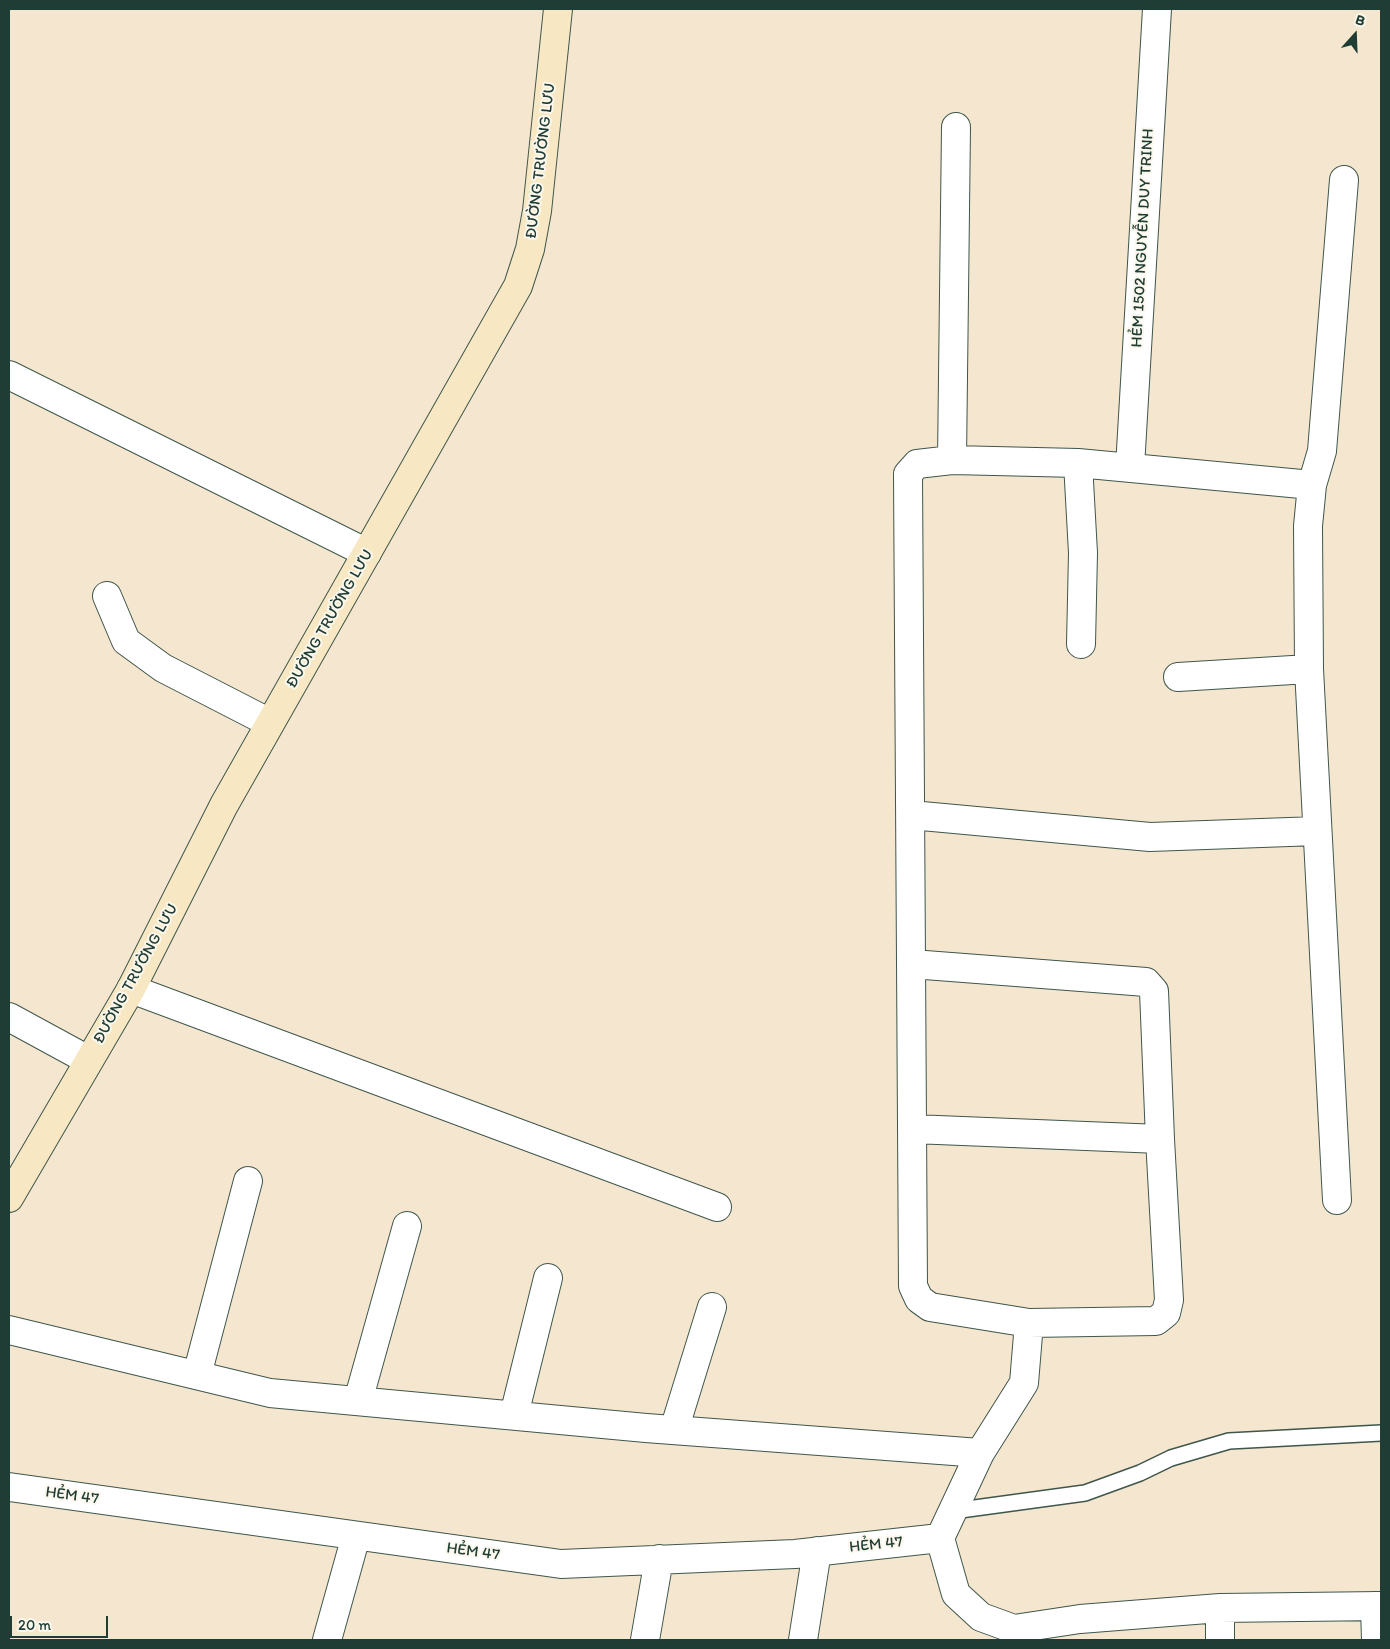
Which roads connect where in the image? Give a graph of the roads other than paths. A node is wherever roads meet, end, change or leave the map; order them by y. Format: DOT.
graph roads {
  1 [pos="558,9"];
  2 [pos="1157,9"];
  3 [pos="956,127"];
  4 [pos="1344,180"];
  5 [pos="9,376"];
  6 [pos="952,460"];
  7 [pos="1078,463"];
  8 [pos="1130,467"];
  9 [pos="1312,485"];
  10 [pos="367,553"];
  11 [pos="107,596"];
  12 [pos="1082,644"];
  13 [pos="1308,669"];
  14 [pos="1178,677"];
  15 [pos="270,723"];
  16 [pos="911,815"];
  17 [pos="1317,831"];
  18 [pos="912,964"];
  19 [pos="131,989"];
  20 [pos="9,1017"];
  21 [pos="88,1060"];
  22 [pos="913,1129"];
  23 [pos="1160,1140"];
  24 [pos="248,1181"];
  25 [pos="9,1198"];
  26 [pos="1337,1200"];
  27 [pos="717,1207"];
  28 [pos="407,1226"];
  29 [pos="548,1278"];
  30 [pos="712,1307"];
  31 [pos="1029,1323"];
  32 [pos="9,1330"];
  33 [pos="197,1375"];
  34 [pos="358,1401"];
  35 [pos="514,1416"];
  36 [pos="674,1430"];
  37 [pos="1381,1433"];
  38 [pos="980,1453"];
  39 [pos="9,1487"];
  40 [pos="952,1511"];
  41 [pos="356,1536"];
  42 [pos="940,1538"];
  43 [pos="817,1551"];
  44 [pos="659,1559"];
  45 [pos="1378,1606"];
  46 [pos="1220,1608"];
  47 [pos="1080,1630"];
  48 [pos="327,1640"];
  49 [pos="645,1640"];
  50 [pos="803,1640"];
  51 [pos="1220,1640"];
  52 [pos="1376,1640"];
  1 -- 10 [label="street, ĐƯỜNG TRƯỜNG LƯU"];
  2 -- 8 [label="street, HẺM 1502 NGUYỄN DUY TRINH"];
  3 -- 6 [label="street"];
  4 -- 9 [label="street"];
  5 -- 10 [label="street"];
  6 -- 7 [label="street"];
  6 -- 16 [label="street"];
  7 -- 8 [label="street"];
  7 -- 12 [label="street"];
  8 -- 9 [label="street"];
  9 -- 13 [label="street"];
  10 -- 15 [label="street, ĐƯỜNG TRƯỜNG LƯU"];
  11 -- 15 [label="street"];
  13 -- 14 [label="street"];
  13 -- 17 [label="street"];
  15 -- 19 [label="street, ĐƯỜNG TRƯỜNG LƯU"];
  16 -- 17 [label="street"];
  16 -- 18 [label="street"];
  17 -- 26 [label="street"];
  18 -- 22 [label="street"];
  18 -- 23 [label="street"];
  19 -- 21 [label="street, ĐƯỜNG TRƯỜNG LƯU"];
  19 -- 27 [label="street"];
  20 -- 21 [label="street"];
  21 -- 25 [label="street, ĐƯỜNG TRƯỜNG LƯU"];
  22 -- 23 [label="street"];
  22 -- 31 [label="street"];
  23 -- 31 [label="street"];
  24 -- 33 [label="street"];
  28 -- 34 [label="street"];
  29 -- 35 [label="street"];
  30 -- 36 [label="street"];
  31 -- 38 [label="street"];
  32 -- 33 [label="street"];
  33 -- 34 [label="street"];
  34 -- 35 [label="street"];
  35 -- 36 [label="street"];
  36 -- 38 [label="street"];
  37 -- 40 [label="lane"];
  38 -- 40 [label="street"];
  39 -- 41 [label="street, HẺM 47"];
  40 -- 42 [label="street"];
  41 -- 44 [label="street, HẺM 47"];
  41 -- 48 [label="street"];
  42 -- 43 [label="street, HẺM 47"];
  42 -- 47 [label="street"];
  43 -- 44 [label="street, HẺM 47"];
  43 -- 50 [label="street"];
  44 -- 49 [label="street"];
  45 -- 46 [label="street"];
  45 -- 52 [label="street"];
  46 -- 47 [label="street"];
  46 -- 51 [label="street"];
}
